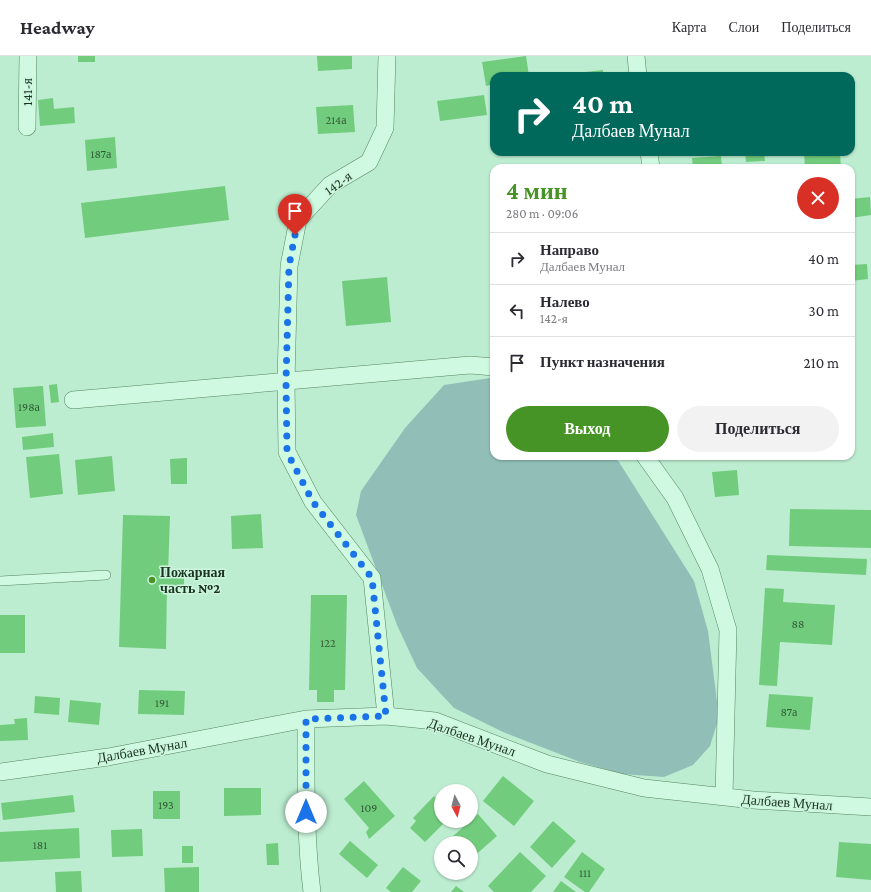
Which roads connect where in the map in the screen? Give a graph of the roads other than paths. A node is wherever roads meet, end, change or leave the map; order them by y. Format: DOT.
graph roads {
  1 [pos="28,56"];
  2 [pos="387,56"];
  3 [pos="636,56"];
  4 [pos="638,72"];
  5 [pos="27,127"];
  6 [pos="490,366"];
  7 [pos="286,381"];
  8 [pos="73,400"];
  9 [pos="648,460"];
  10 [pos="106,575"];
  11 [pos="0,581"];
  12 [pos="386,716"];
  13 [pos="306,719"];
  14 [pos="0,772"];
  15 [pos="724,797"];
  16 [pos="871,807"];
  17 [pos="312,892"];
  1 -- 5 [label="street, 141-я"];
  2 -- 7 [label="street, 142-я"];
  3 -- 4 [label="street"];
  6 -- 7 [label="street"];
  7 -- 8 [label="street"];
  7 -- 12 [label="street, 142-я"];
  9 -- 15 [label="street"];
  10 -- 11 [label="lane"];
  12 -- 13 [label="street, Далбаев Мунал"];
  12 -- 15 [label="street, Далбаев Мунал"];
  13 -- 14 [label="street, Далбаев Мунал"];
  13 -- 17 [label="street"];
  15 -- 16 [label="street, Далбаев Мунал"];
}
